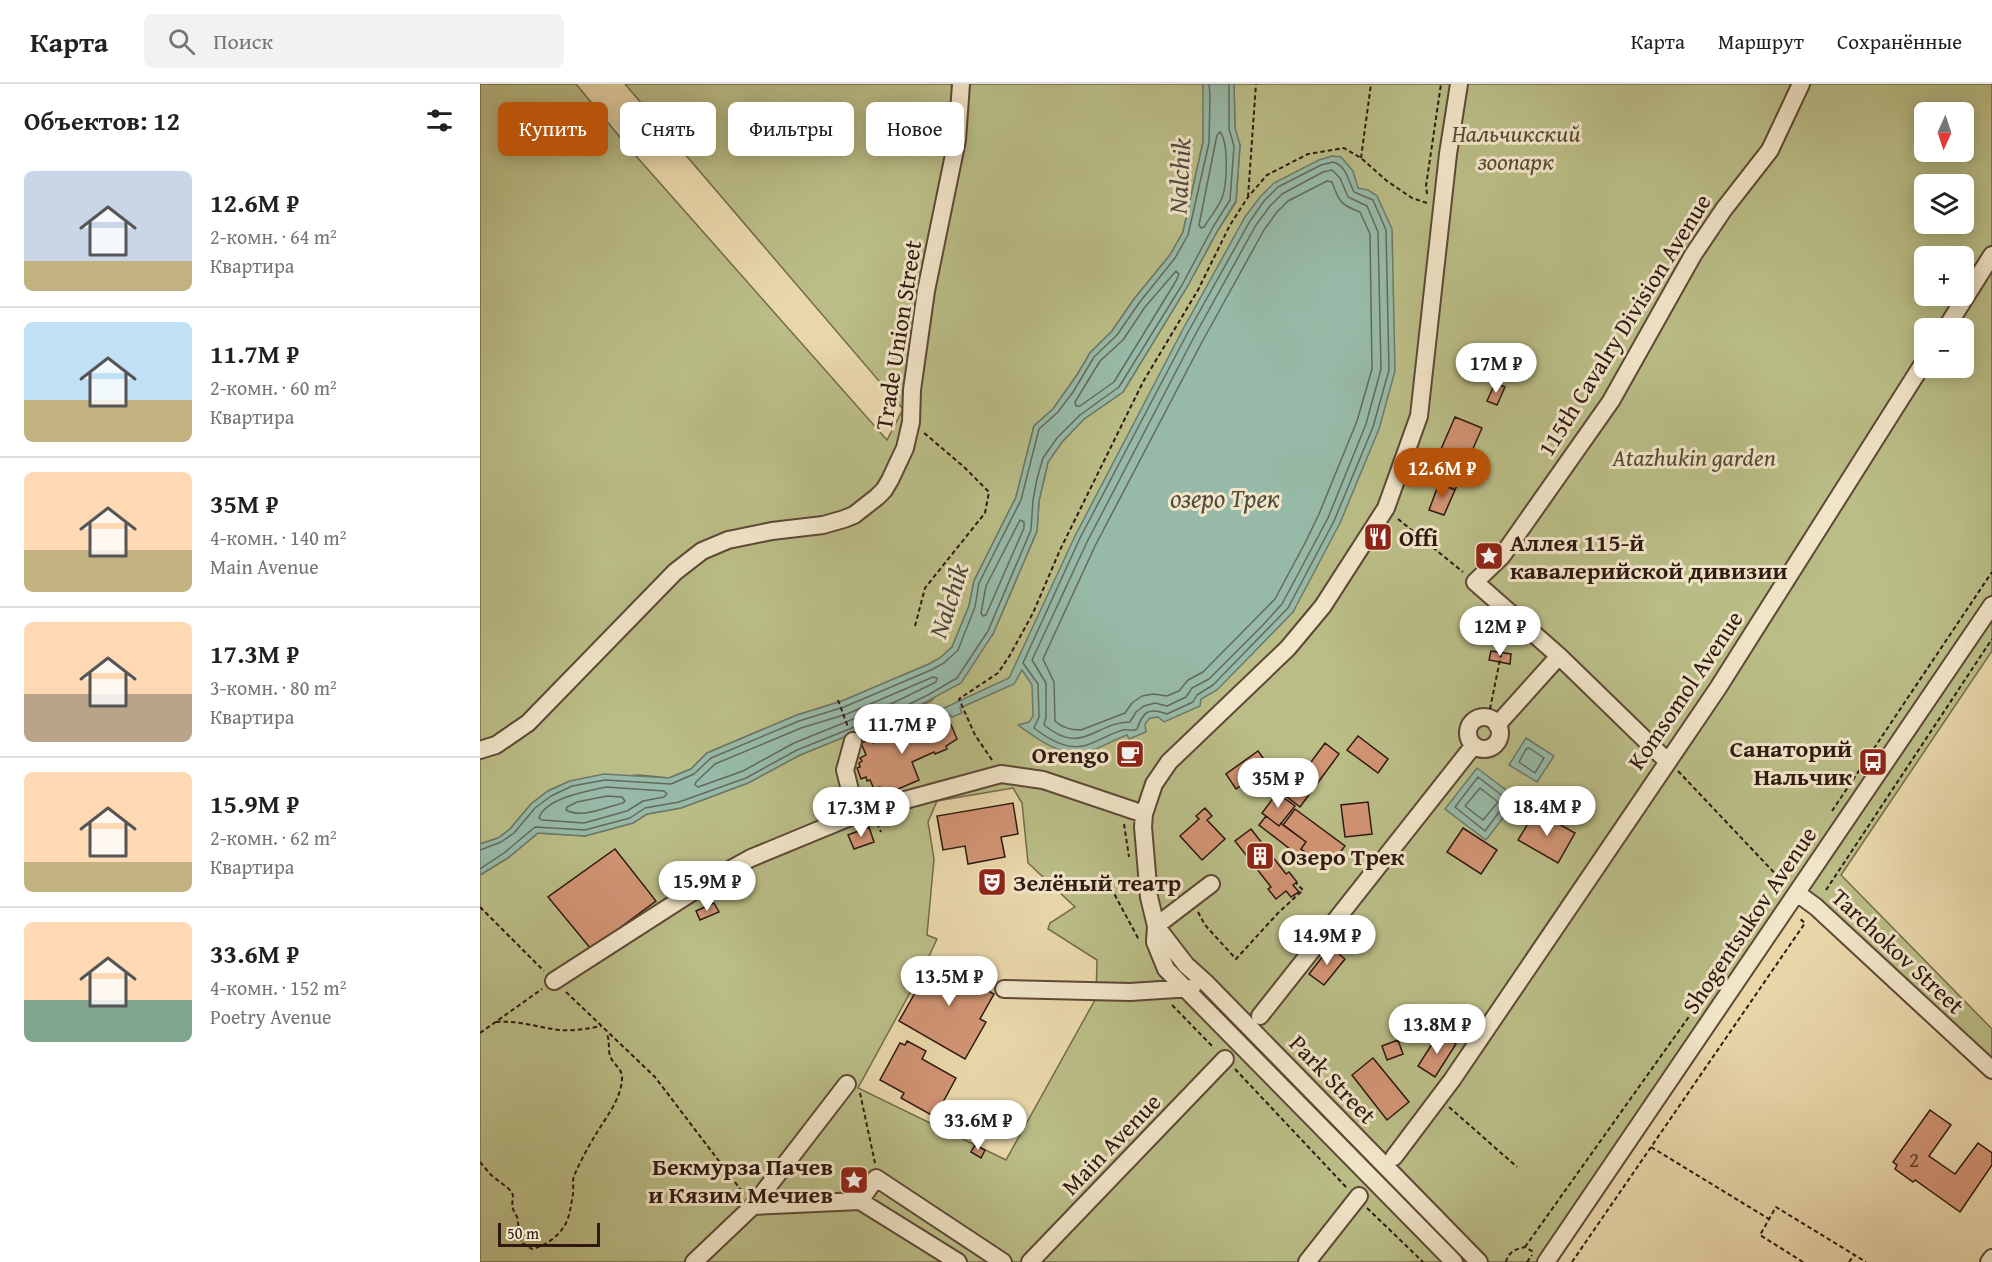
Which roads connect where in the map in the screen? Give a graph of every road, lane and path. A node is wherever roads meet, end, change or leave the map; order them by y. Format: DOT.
graph roads {
  1 [pos="961,84"];
  2 [pos="1256,84"];
  3 [pos="1371,84"];
  4 [pos="1441,84"];
  5 [pos="1459,84"];
  6 [pos="1801,84"];
  7 [pos="1361,158"];
  8 [pos="1248,197"];
  9 [pos="1992,255"];
  10 [pos="1952,318"];
  11 [pos="1914,378"];
  12 [pos="911,422"];
  13 [pos="1386,508"];
  14 [pos="1992,572"];
  15 [pos="1475,582"];
  16 [pos="1992,605"];
  17 [pos="1510,613"];
  18 [pos="915,626"];
  19 [pos="1992,639"];
  20 [pos="1559,656"];
  21 [pos="837,700"];
  22 [pos="1493,721"];
  23 [pos="853,741"];
  24 [pos="1474,745"];
  25 [pos="480,750"];
  26 [pos="1667,761"];
  27 [pos="1000,774"];
  28 [pos="1126,807"];
  29 [pos="856,814"];
  30 [pos="1144,814"];
  31 [pos="1827,819"];
  32 [pos="1131,865"];
  33 [pos="1296,883"];
  34 [pos="1211,884"];
  35 [pos="1111,888"];
  36 [pos="1791,888"];
  37 [pos="1826,890"];
  38 [pos="1774,897"];
  39 [pos="1191,899"];
  40 [pos="480,907"];
  41 [pos="1797,916"];
  42 [pos="1151,933"];
  43 [pos="554,981"];
  44 [pos="1208,984"];
  45 [pos="1004,989"];
  46 [pos="1185,989"];
  47 [pos="1162,990"];
  48 [pos="1260,1016"];
  49 [pos="496,1022"];
  50 [pos="601,1026"];
  51 [pos="606,1031"];
  52 [pos="480,1033"];
  53 [pos="1225,1059"];
  54 [pos="1992,1070"];
  55 [pos="847,1084"];
  56 [pos="1438,1098"];
  57 [pos="1651,1146"];
  58 [pos="1394,1157"];
  59 [pos="480,1162"];
  60 [pos="1517,1167"];
  61 [pos="876,1178"];
  62 [pos="1358,1197"];
  63 [pos="860,1201"];
  64 [pos="753,1206"];
  65 [pos="1769,1219"];
  66 [pos="1525,1247"];
  67 [pos="1855,1254"];
  68 [pos="1539,1256"];
  69 [pos="1992,1258"];
  70 [pos="694,1262"];
  71 [pos="958,1262"];
  72 [pos="1003,1262"];
  73 [pos="1030,1262"];
  74 [pos="1307,1262"];
  75 [pos="1423,1262"];
  76 [pos="1454,1262"];
  77 [pos="1479,1262"];
  78 [pos="1506,1262"];
  79 [pos="1527,1262"];
  80 [pos="1572,1262"];
  81 [pos="1803,1262"];
  82 [pos="1849,1262"];
  83 [pos="1866,1262"];
  84 [pos="1989,1262"];
  1 -- 12 [label="street, Trade Union Street"];
  2 -- 8 [label="path"];
  3 -- 7 [label="path"];
  4 -- 7 [label="path"];
  5 -- 13 [label="street, Park Street"];
  6 -- 15 [label="street, 115th Cavalry Division Avenue"];
  7 -- 8 [label="path"];
  8 -- 27 [label="path"];
  9 -- 10 [label="street"];
  11 -- 26 [label="street, Komsomol Avenue"];
  12 -- 18 [label="path"];
  12 -- 25 [label="street, Trade Union Street"];
  13 -- 15 [label="path"];
  13 -- 30 [label="street, Park Street"];
  14 -- 31 [label="path"];
  15 -- 17 [label="street"];
  16 -- 36 [label="street, Shogentsukov Avenue"];
  17 -- 20 [label="street"];
  17 -- 22 [label="path"];
  19 -- 37 [label="path"];
  20 -- 22 [label="street"];
  20 -- 26 [label="street"];
  21 -- 23 [label="path"];
  22 -- 24 [label="street"];
  22 -- 24 [label="street"];
  23 -- 29 [label="street"];
  24 -- 48 [label="street"];
  26 -- 36 [label="path"];
  26 -- 56 [label="street, Komsomol Avenue"];
  27 -- 28 [label="street"];
  27 -- 29 [label="street"];
  28 -- 30 [label="street"];
  28 -- 32 [label="path"];
  29 -- 43 [label="street"];
  30 -- 42 [label="street, Park Street"];
  33 -- 39 [label="path"];
  34 -- 39 [label="street"];
  35 -- 42 [label="path"];
  36 -- 54 [label="street, Tarchokov Street"];
  36 -- 68 [label="street, Shogentsukov Avenue"];
  38 -- 66 [label="path"];
  39 -- 42 [label="street"];
  40 -- 43 [label="path"];
  41 -- 57 [label="path"];
  42 -- 44 [label="street, Park Street"];
  42 -- 46 [label="street, Park Street"];
  43 -- 49 [label="path"];
  43 -- 50 [label="path"];
  44 -- 46 [label="street"];
  44 -- 77 [label="street, Park Street"];
  45 -- 47 [label="street"];
  46 -- 47 [label="street"];
  46 -- 76 [label="street, Park Street"];
  47 -- 53 [label="path"];
  49 -- 50 [label="path"];
  49 -- 52 [label="path"];
  50 -- 51 [label="path"];
  51 -- 59 [label="path"];
  51 -- 64 [label="path"];
  53 -- 62 [label="path"];
  53 -- 73 [label="street, Main Avenue"];
  55 -- 61 [label="path"];
  55 -- 64 [label="street"];
  56 -- 58 [label="street, Komsomol Avenue"];
  56 -- 60 [label="path"];
  57 -- 65 [label="path"];
  57 -- 80 [label="path"];
  61 -- 63 [label="street"];
  61 -- 72 [label="street"];
  62 -- 74 [label="street"];
  62 -- 75 [label="path"];
  63 -- 64 [label="street"];
  63 -- 71 [label="street"];
  64 -- 70 [label="street"];
  65 -- 67 [label="path"];
  65 -- 81 [label="path"];
  66 -- 68 [label="path"];
  66 -- 78 [label="path"];
  67 -- 82 [label="path"];
  67 -- 83 [label="path"];
  68 -- 79 [label="path"];
  69 -- 84 [label="street"];
}
